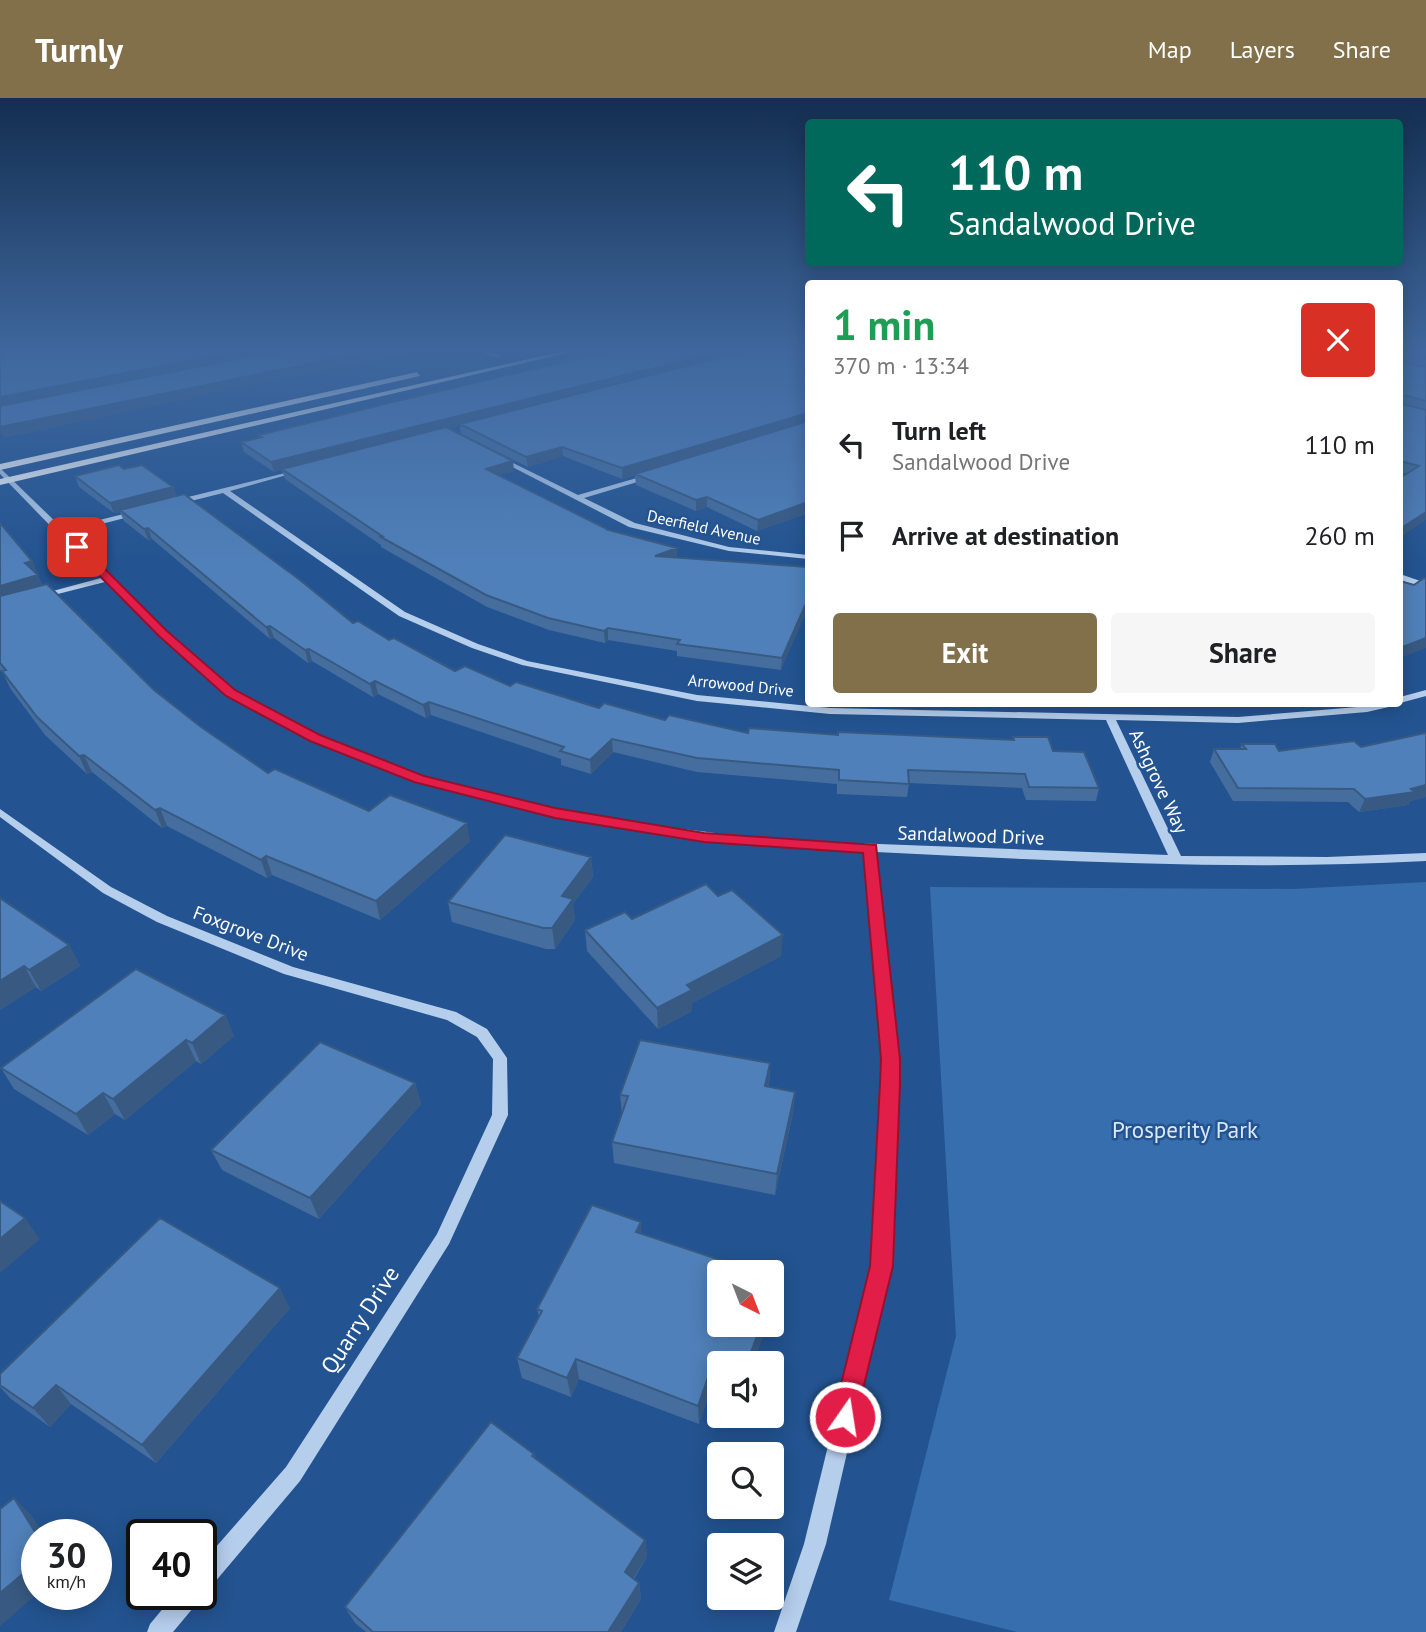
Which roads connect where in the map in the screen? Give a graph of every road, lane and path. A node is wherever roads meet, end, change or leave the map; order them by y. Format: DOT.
graph roads {
  1 [pos="205,422"];
  2 [pos="265,422"];
  3 [pos="495,456"];
  4 [pos="0,468"];
  5 [pos="303,469"];
  6 [pos="666,470"];
  7 [pos="5,481"];
  8 [pos="224,490"];
  9 [pos="578,497"];
  10 [pos="170,504"];
  11 [pos="143,511"];
  12 [pos="62,532"];
  13 [pos="805,557"];
  14 [pos="107,579"];
  15 [pos="1403,579"];
  16 [pos="1426,586"];
  17 [pos="35,599"];
  18 [pos="1426,693"];
  19 [pos="1403,699"];
  20 [pos="1376,707"];
  21 [pos="1110,718"];
  22 [pos="0,812"];
  23 [pos="870,849"];
  24 [pos="1426,857"];
  25 [pos="1176,859"];
  26 [pos="500,1058"];
  27 [pos="217,1562"];
  28 [pos="177,1610"];
  29 [pos="158,1632"];
  30 [pos="785,1632"];
  1 -- 4 [label="main road"];
  2 -- 7 [label="main road"];
  3 -- 9 [label="street, Deerfield Avenue"];
  4 -- 7 [label="street, Sandalwood Drive"];
  5 -- 8 [label="street"];
  6 -- 9 [label="street"];
  7 -- 12 [label="street, Sandalwood Drive"];
  8 -- 10 [label="street"];
  8 -- 21 [label="street, Arrowood Drive"];
  9 -- 13 [label="street, Deerfield Avenue"];
  11 -- 12 [label="street"];
  12 -- 14 [label="street, Sandalwood Drive"];
  14 -- 17 [label="street"];
  14 -- 23 [label="street, Sandalwood Drive"];
  15 -- 16 [label="street"];
  18 -- 19 [label="street"];
  20 -- 21 [label="street, Arrowood Drive"];
  21 -- 25 [label="street, Ashgrove Way"];
  22 -- 26 [label="street, Foxgrove Drive"];
  23 -- 25 [label="street, Sandalwood Drive"];
  23 -- 30 [label="street"];
  24 -- 25 [label="street, Sandalwood Drive"];
  26 -- 27 [label="street, Quarry Drive"];
  28 -- 29 [label="street"];
}
